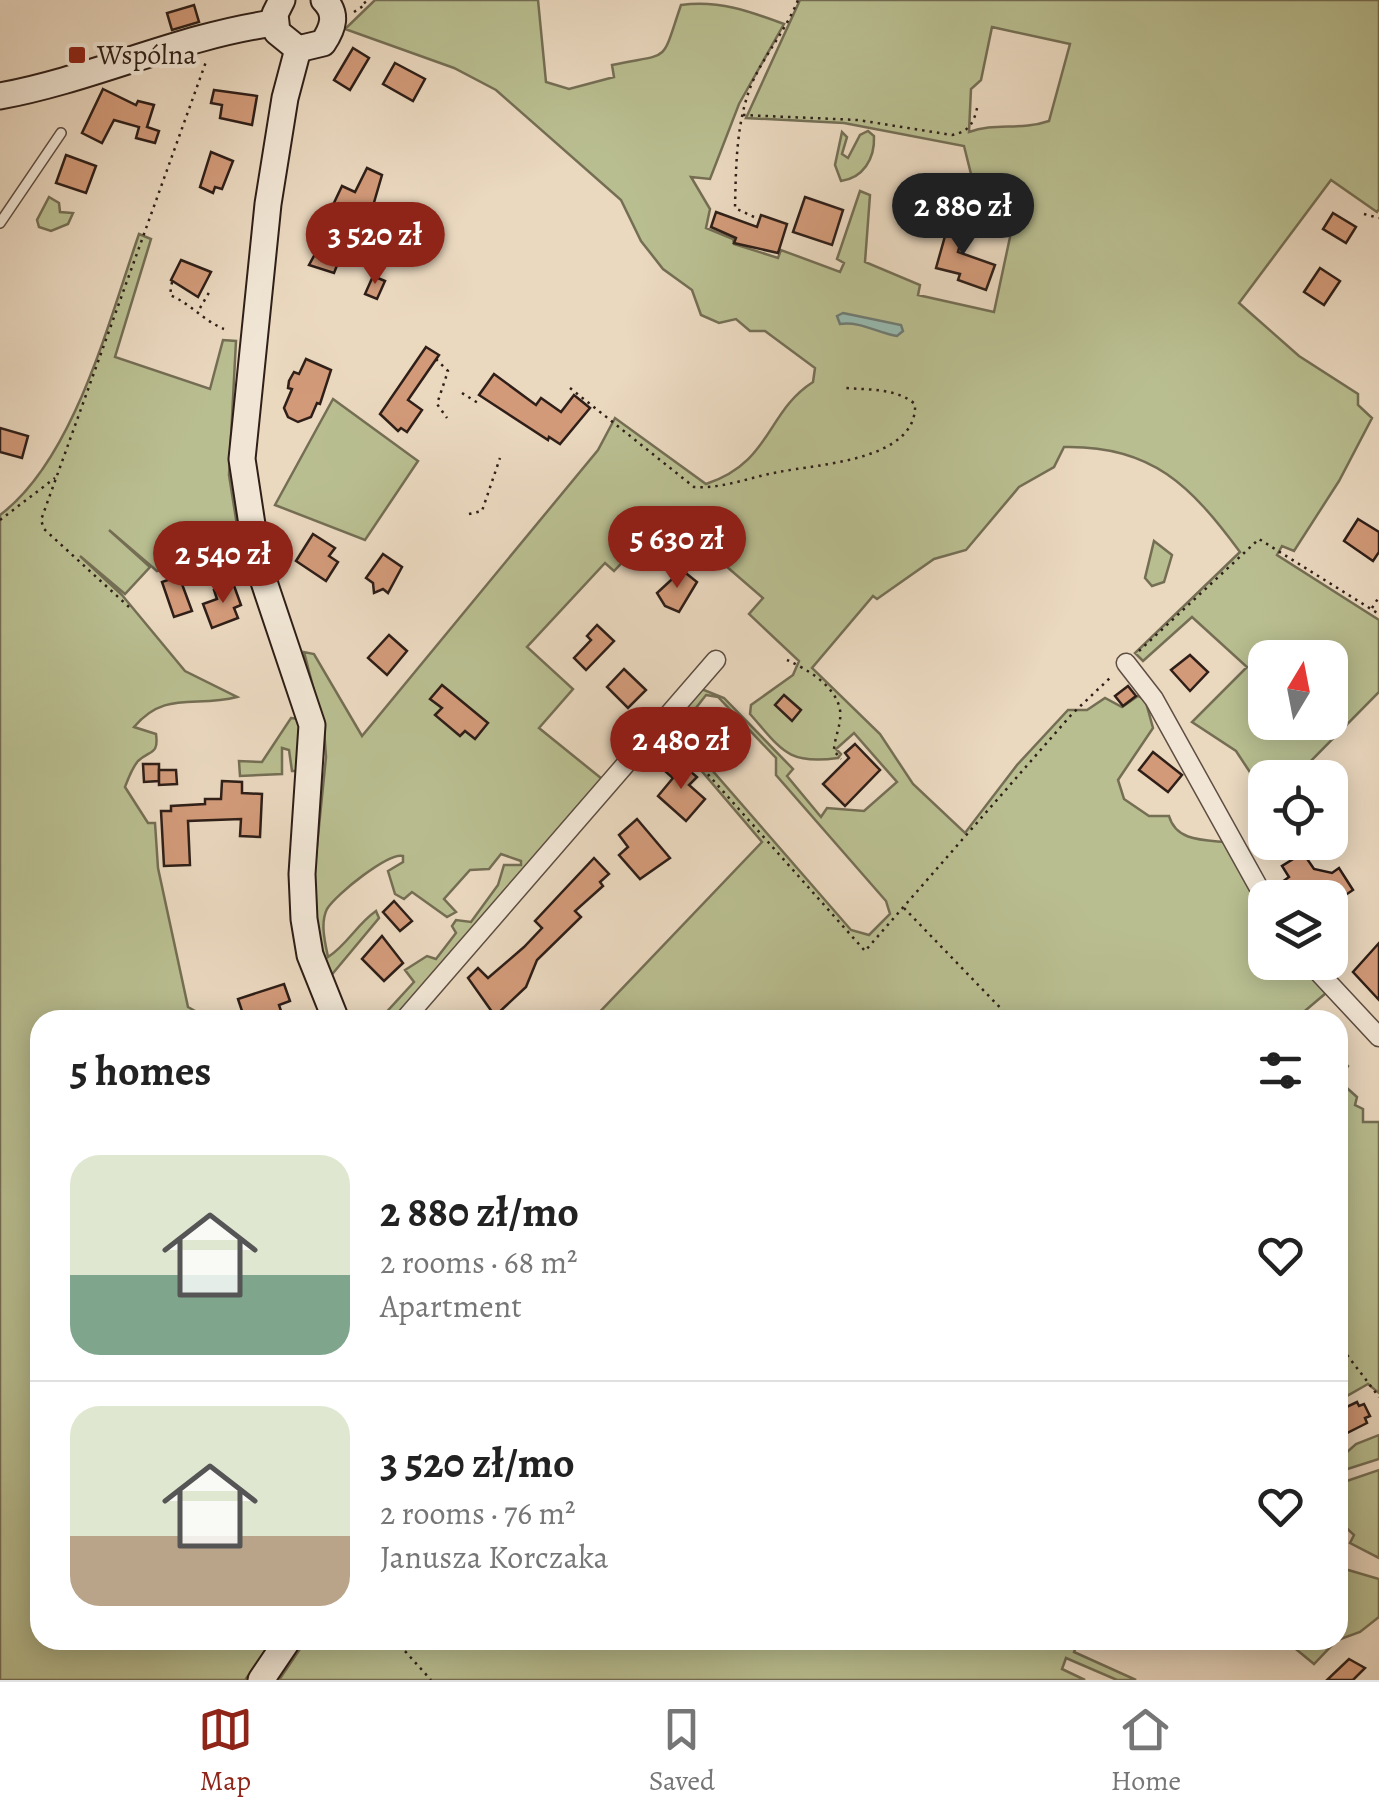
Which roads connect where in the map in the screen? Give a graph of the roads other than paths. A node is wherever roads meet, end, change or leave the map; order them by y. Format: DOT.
graph roads {
  1 [pos="331,2"];
  2 [pos="278,11"];
  3 [pos="298,49"];
  4 [pos="0,96"];
  5 [pos="60,133"];
  6 [pos="0,223"];
  7 [pos="716,660"];
  8 [pos="1126,663"];
  9 [pos="1254,880"];
  10 [pos="1326,980"];
  11 [pos="332,1010"];
  12 [pos="413,1010"];
  13 [pos="1379,1036"];
  14 [pos="281,1650"];
  15 [pos="260,1680"];
  1 -- 3 [label="street"];
  2 -- 3 [label="street"];
  2 -- 4 [label="street"];
  3 -- 11 [label="street"];
  5 -- 6 [label="lane"];
  7 -- 12 [label="street"];
  8 -- 9 [label="street"];
  10 -- 13 [label="street"];
  14 -- 15 [label="street"];
}
